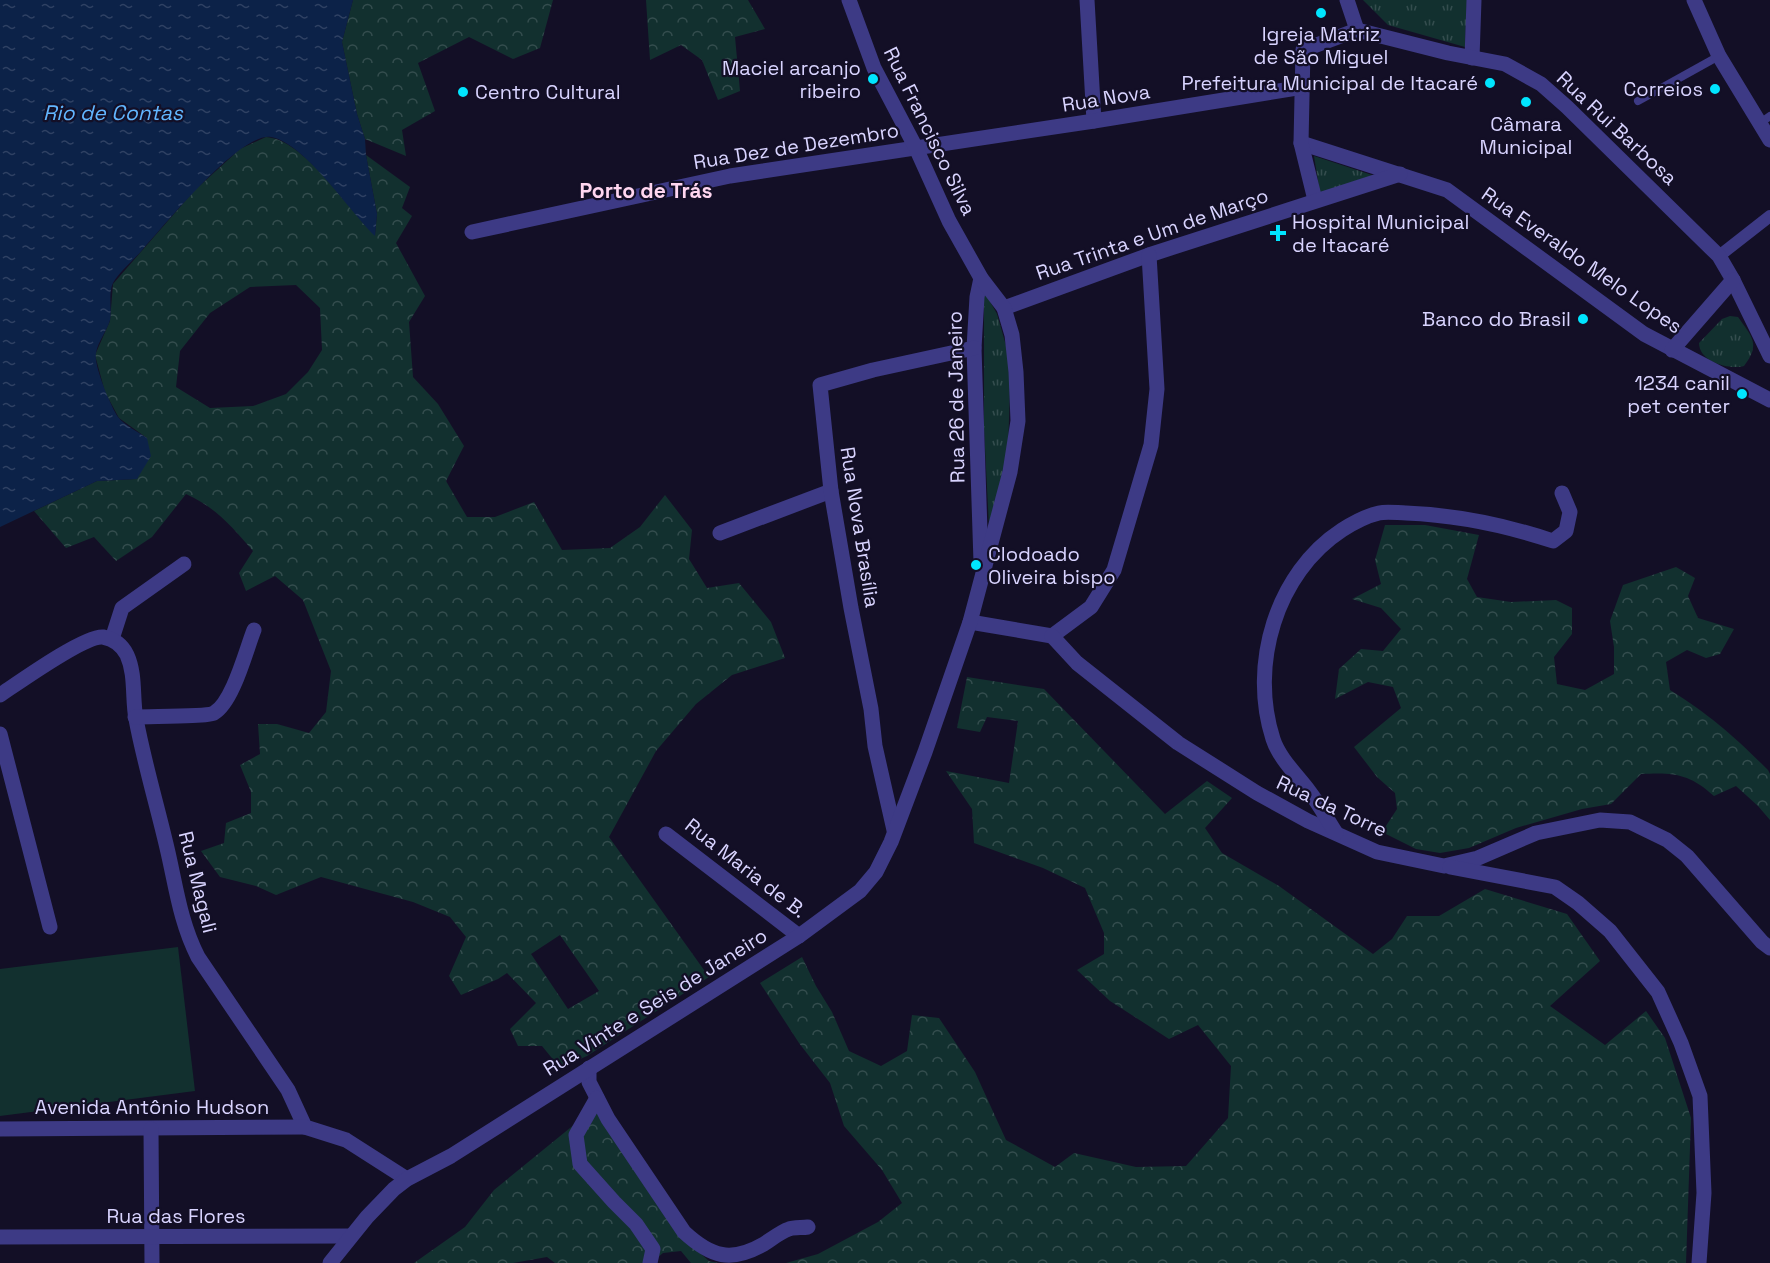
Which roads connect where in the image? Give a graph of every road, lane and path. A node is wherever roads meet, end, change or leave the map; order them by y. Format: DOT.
graph roads {
  1 [pos="849,0"];
  2 [pos="1088,0"];
  3 [pos="1347,0"];
  4 [pos="1474,0"];
  5 [pos="1694,0"];
  6 [pos="1357,30"];
  7 [pos="1719,56"];
  8 [pos="1472,58"];
  9 [pos="1303,87"];
  10 [pos="1638,101"];
  11 [pos="1765,120"];
  12 [pos="1095,121"];
  13 [pos="1770,140"];
  14 [pos="1301,143"];
  15 [pos="916,148"];
  16 [pos="1400,174"];
  17 [pos="1315,200"];
  18 [pos="1770,216"];
  19 [pos="472,232"];
  20 [pos="1149,255"];
  21 [pos="1719,256"];
  22 [pos="981,278"];
  23 [pos="1733,280"];
  24 [pos="1004,308"];
  25 [pos="974,348"];
  26 [pos="1672,350"];
  27 [pos="1770,356"];
  28 [pos="1770,400"];
  29 [pos="831,491"];
  30 [pos="1562,493"];
  31 [pos="720,533"];
  32 [pos="184,564"];
  33 [pos="982,576"];
  34 [pos="970,622"];
  35 [pos="254,630"];
  36 [pos="1052,636"];
  37 [pos="112,639"];
  38 [pos="0,695"];
  39 [pos="135,717"];
  40 [pos="0,734"];
  41 [pos="894,830"];
  42 [pos="1336,833"];
  43 [pos="666,834"];
  44 [pos="1444,866"];
  45 [pos="50,927"];
  46 [pos="799,936"];
  47 [pos="1770,948"];
  48 [pos="589,1068"];
  49 [pos="597,1098"];
  50 [pos="305,1127"];
  51 [pos="0,1129"];
  52 [pos="151,1129"];
  53 [pos="407,1179"];
  54 [pos="808,1227"];
  55 [pos="351,1236"];
  56 [pos="0,1237"];
  57 [pos="152,1237"];
  58 [pos="152,1263"];
  59 [pos="330,1263"];
  60 [pos="650,1263"];
  61 [pos="1699,1263"];
  1 -- 15 [label="street, Rua Francisco Silva"];
  2 -- 12 [label="street"];
  3 -- 6 [label="street"];
  4 -- 8 [label="street"];
  5 -- 7 [label="street"];
  6 -- 8 [label="street, Rua Rui Barbosa"];
  6 -- 9 [label="street"];
  7 -- 10 [label="lane"];
  7 -- 11 [label="street"];
  8 -- 21 [label="street, Rua Rui Barbosa"];
  9 -- 12 [label="street, Rua Nova"];
  9 -- 14 [label="street"];
  11 -- 13 [label="street"];
  12 -- 15 [label="street, Rua Nova"];
  14 -- 16 [label="street, Rua Everaldo Melo Lopes"];
  14 -- 17 [label="street"];
  15 -- 19 [label="street, Rua Dez de Dezembro"];
  15 -- 22 [label="street, Rua Francisco Silva"];
  16 -- 17 [label="street, Rua Trinta e Um de Março"];
  16 -- 26 [label="street, Rua Everaldo Melo Lopes"];
  17 -- 20 [label="street, Rua Trinta e Um de Março"];
  18 -- 21 [label="street"];
  20 -- 24 [label="street, Rua Trinta e Um de Março"];
  20 -- 36 [label="street"];
  21 -- 23 [label="street, Rua Rui Barbosa"];
  22 -- 24 [label="street, Rua 26 de Janeiro"];
  22 -- 25 [label="street, Rua 26 de Janeiro"];
  23 -- 26 [label="street"];
  23 -- 27 [label="street, Rua Rui Barbosa"];
  24 -- 33 [label="street, Rua 26 de Janeiro"];
  25 -- 29 [label="street, Rua Nova Brasília"];
  25 -- 33 [label="street, Rua 26 de Janeiro"];
  26 -- 28 [label="street, Rua Everaldo Melo Lopes"];
  29 -- 31 [label="street"];
  29 -- 41 [label="street, Rua Nova Brasília"];
  30 -- 42 [label="street"];
  32 -- 37 [label="street"];
  33 -- 34 [label="street, Rua 26 de Janeiro"];
  34 -- 36 [label="street"];
  34 -- 41 [label="street, Rua 26 de Janeiro"];
  35 -- 39 [label="street"];
  36 -- 42 [label="street, Rua da Torre"];
  37 -- 38 [label="street"];
  37 -- 39 [label="street, Rua Magali"];
  39 -- 50 [label="street, Rua Magali"];
  40 -- 45 [label="street"];
  41 -- 46 [label="street, Rua Vinte e Seis de Janeiro"];
  42 -- 44 [label="street, Rua da Torre"];
  43 -- 46 [label="street, Rua Maria de B."];
  44 -- 47 [label="street, Rua da Torre"];
  44 -- 61 [label="street"];
  46 -- 48 [label="street, Rua Vinte e Seis de Janeiro"];
  48 -- 49 [label="street"];
  48 -- 53 [label="street, Rua Vinte e Seis de Janeiro"];
  49 -- 54 [label="street"];
  49 -- 60 [label="street"];
  50 -- 52 [label="street, Avenida Antônio Hudson"];
  50 -- 53 [label="street"];
  51 -- 52 [label="street, Avenida Antônio Hudson"];
  52 -- 57 [label="street"];
  53 -- 55 [label="street, Rua Vinte e Seis de Janeiro"];
  55 -- 57 [label="street, Rua das Flores"];
  55 -- 59 [label="street, Rua Vinte e Seis de Janeiro"];
  56 -- 57 [label="street, Rua das Flores"];
  57 -- 58 [label="street"];
}
